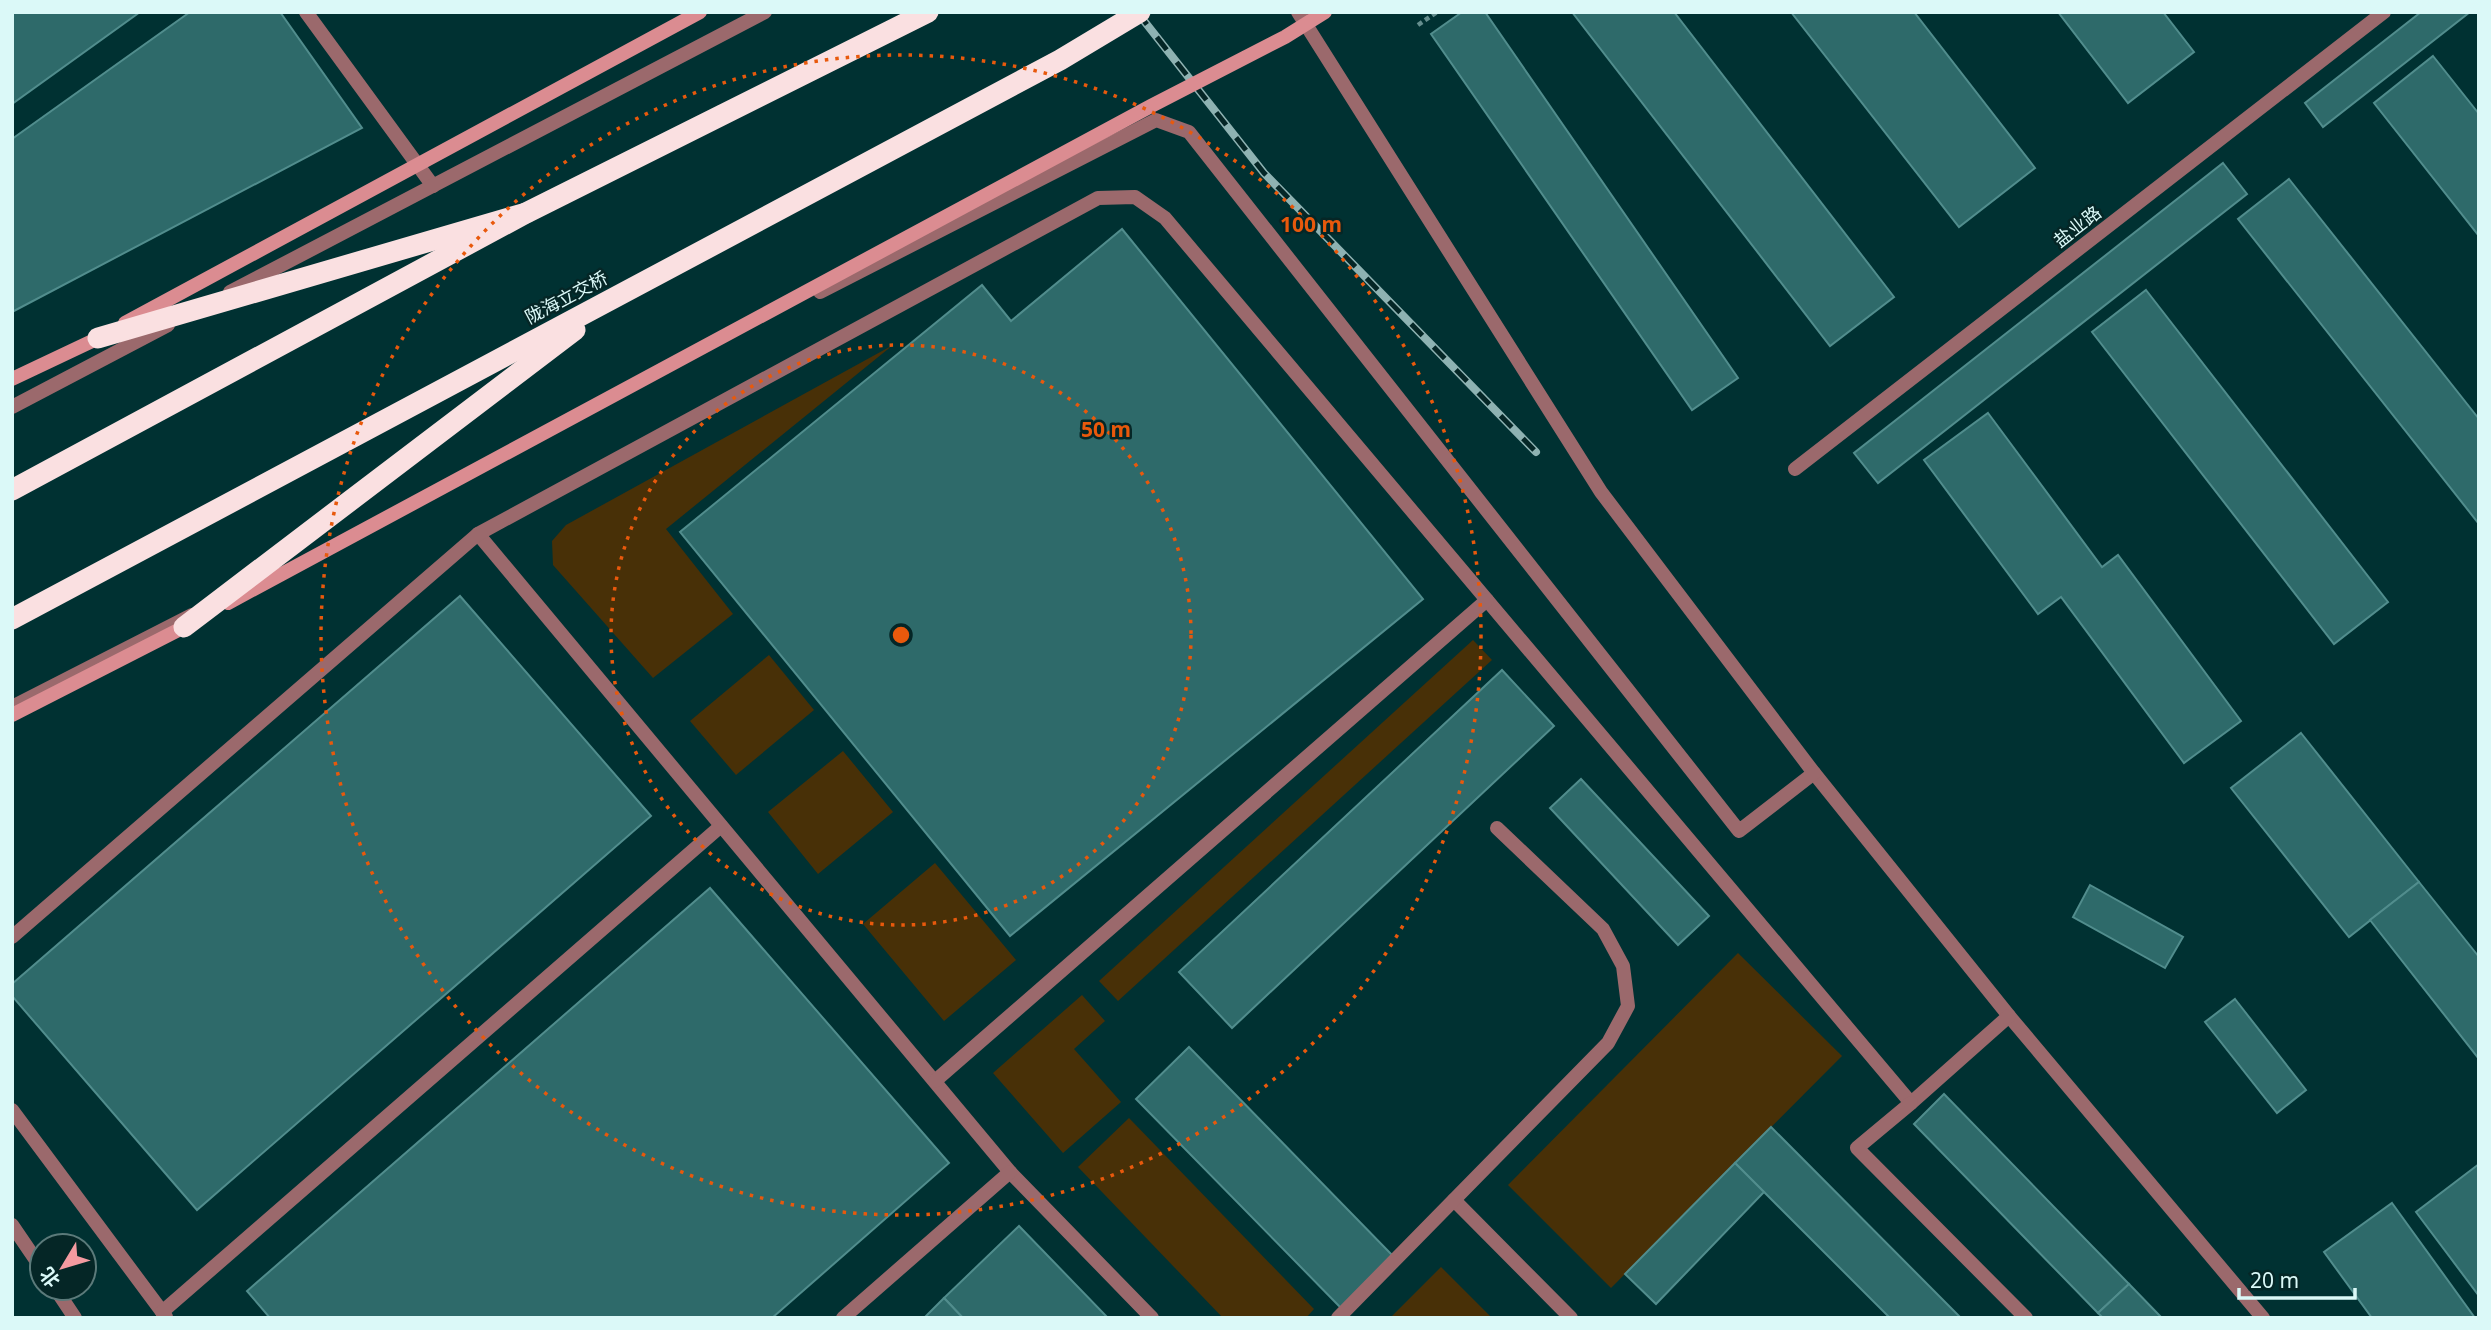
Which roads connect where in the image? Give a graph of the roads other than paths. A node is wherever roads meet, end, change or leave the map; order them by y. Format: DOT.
graph roads {
  1 [pos="306,12"];
  2 [pos="700,12"];
  3 [pos="765,12"];
  4 [pos="928,12"];
  5 [pos="1140,12"];
  6 [pos="1298,12"];
  7 [pos="1325,12"];
  8 [pos="2384,12"];
  9 [pos="433,186"];
  10 [pos="526,213"];
  11 [pos="628,289"];
  12 [pos="98,338"];
  13 [pos="12,379"];
  14 [pos="12,407"];
  15 [pos="506,453"];
  16 [pos="1795,469"];
  17 [pos="12,490"];
  18 [pos="478,534"];
  19 [pos="1487,600"];
  20 [pos="12,619"];
  21 [pos="184,627"];
  22 [pos="12,707"];
  23 [pos="12,715"];
  24 [pos="1814,773"];
  25 [pos="721,825"];
  26 [pos="1497,828"];
  27 [pos="12,937"];
  28 [pos="2008,1016"];
  29 [pos="934,1081"];
  30 [pos="1910,1102"];
  31 [pos="12,1110"];
  32 [pos="1010,1172"];
  33 [pos="1454,1200"];
  34 [pos="12,1224"];
  35 [pos="28,1248"];
  36 [pos="64,1302"];
  37 [pos="164,1315"];
  38 [pos="75,1318"];
  39 [pos="843,1318"];
  40 [pos="1152,1318"];
  41 [pos="1338,1318"];
  42 [pos="1571,1318"];
  43 [pos="2025,1318"];
  44 [pos="2263,1318"];
  1 -- 9 [label="street"];
  2 -- 12 [label="main road, bridge"];
  3 -- 9 [label="street"];
  4 -- 10 [label="highway"];
  5 -- 11 [label="highway, 陇海立交桥, bridge"];
  6 -- 24 [label="street"];
  7 -- 15 [label="main road, bridge"];
  8 -- 16 [label="street, 盐业路"];
  9 -- 14 [label="street"];
  10 -- 12 [label="highway, bridge"];
  10 -- 17 [label="highway, bridge"];
  11 -- 20 [label="highway, 陇海立交桥, bridge"];
  11 -- 21 [label="highway, bridge"];
  12 -- 13 [label="main road, bridge"];
  15 -- 21 [label="main road, bridge"];
  15 -- 22 [label="street"];
  15 -- 24 [label="street"];
  18 -- 19 [label="street"];
  18 -- 25 [label="street"];
  18 -- 27 [label="street"];
  19 -- 29 [label="street"];
  19 -- 30 [label="street"];
  21 -- 23 [label="main road, bridge"];
  24 -- 28 [label="street"];
  25 -- 29 [label="street"];
  25 -- 37 [label="street"];
  26 -- 33 [label="street"];
  28 -- 30 [label="street"];
  28 -- 44 [label="street"];
  29 -- 32 [label="street"];
  30 -- 43 [label="street"];
  31 -- 37 [label="street"];
  32 -- 39 [label="street"];
  32 -- 40 [label="street"];
  33 -- 41 [label="street"];
  33 -- 42 [label="street"];
  34 -- 35 [label="street"];
  36 -- 38 [label="street"];
}
